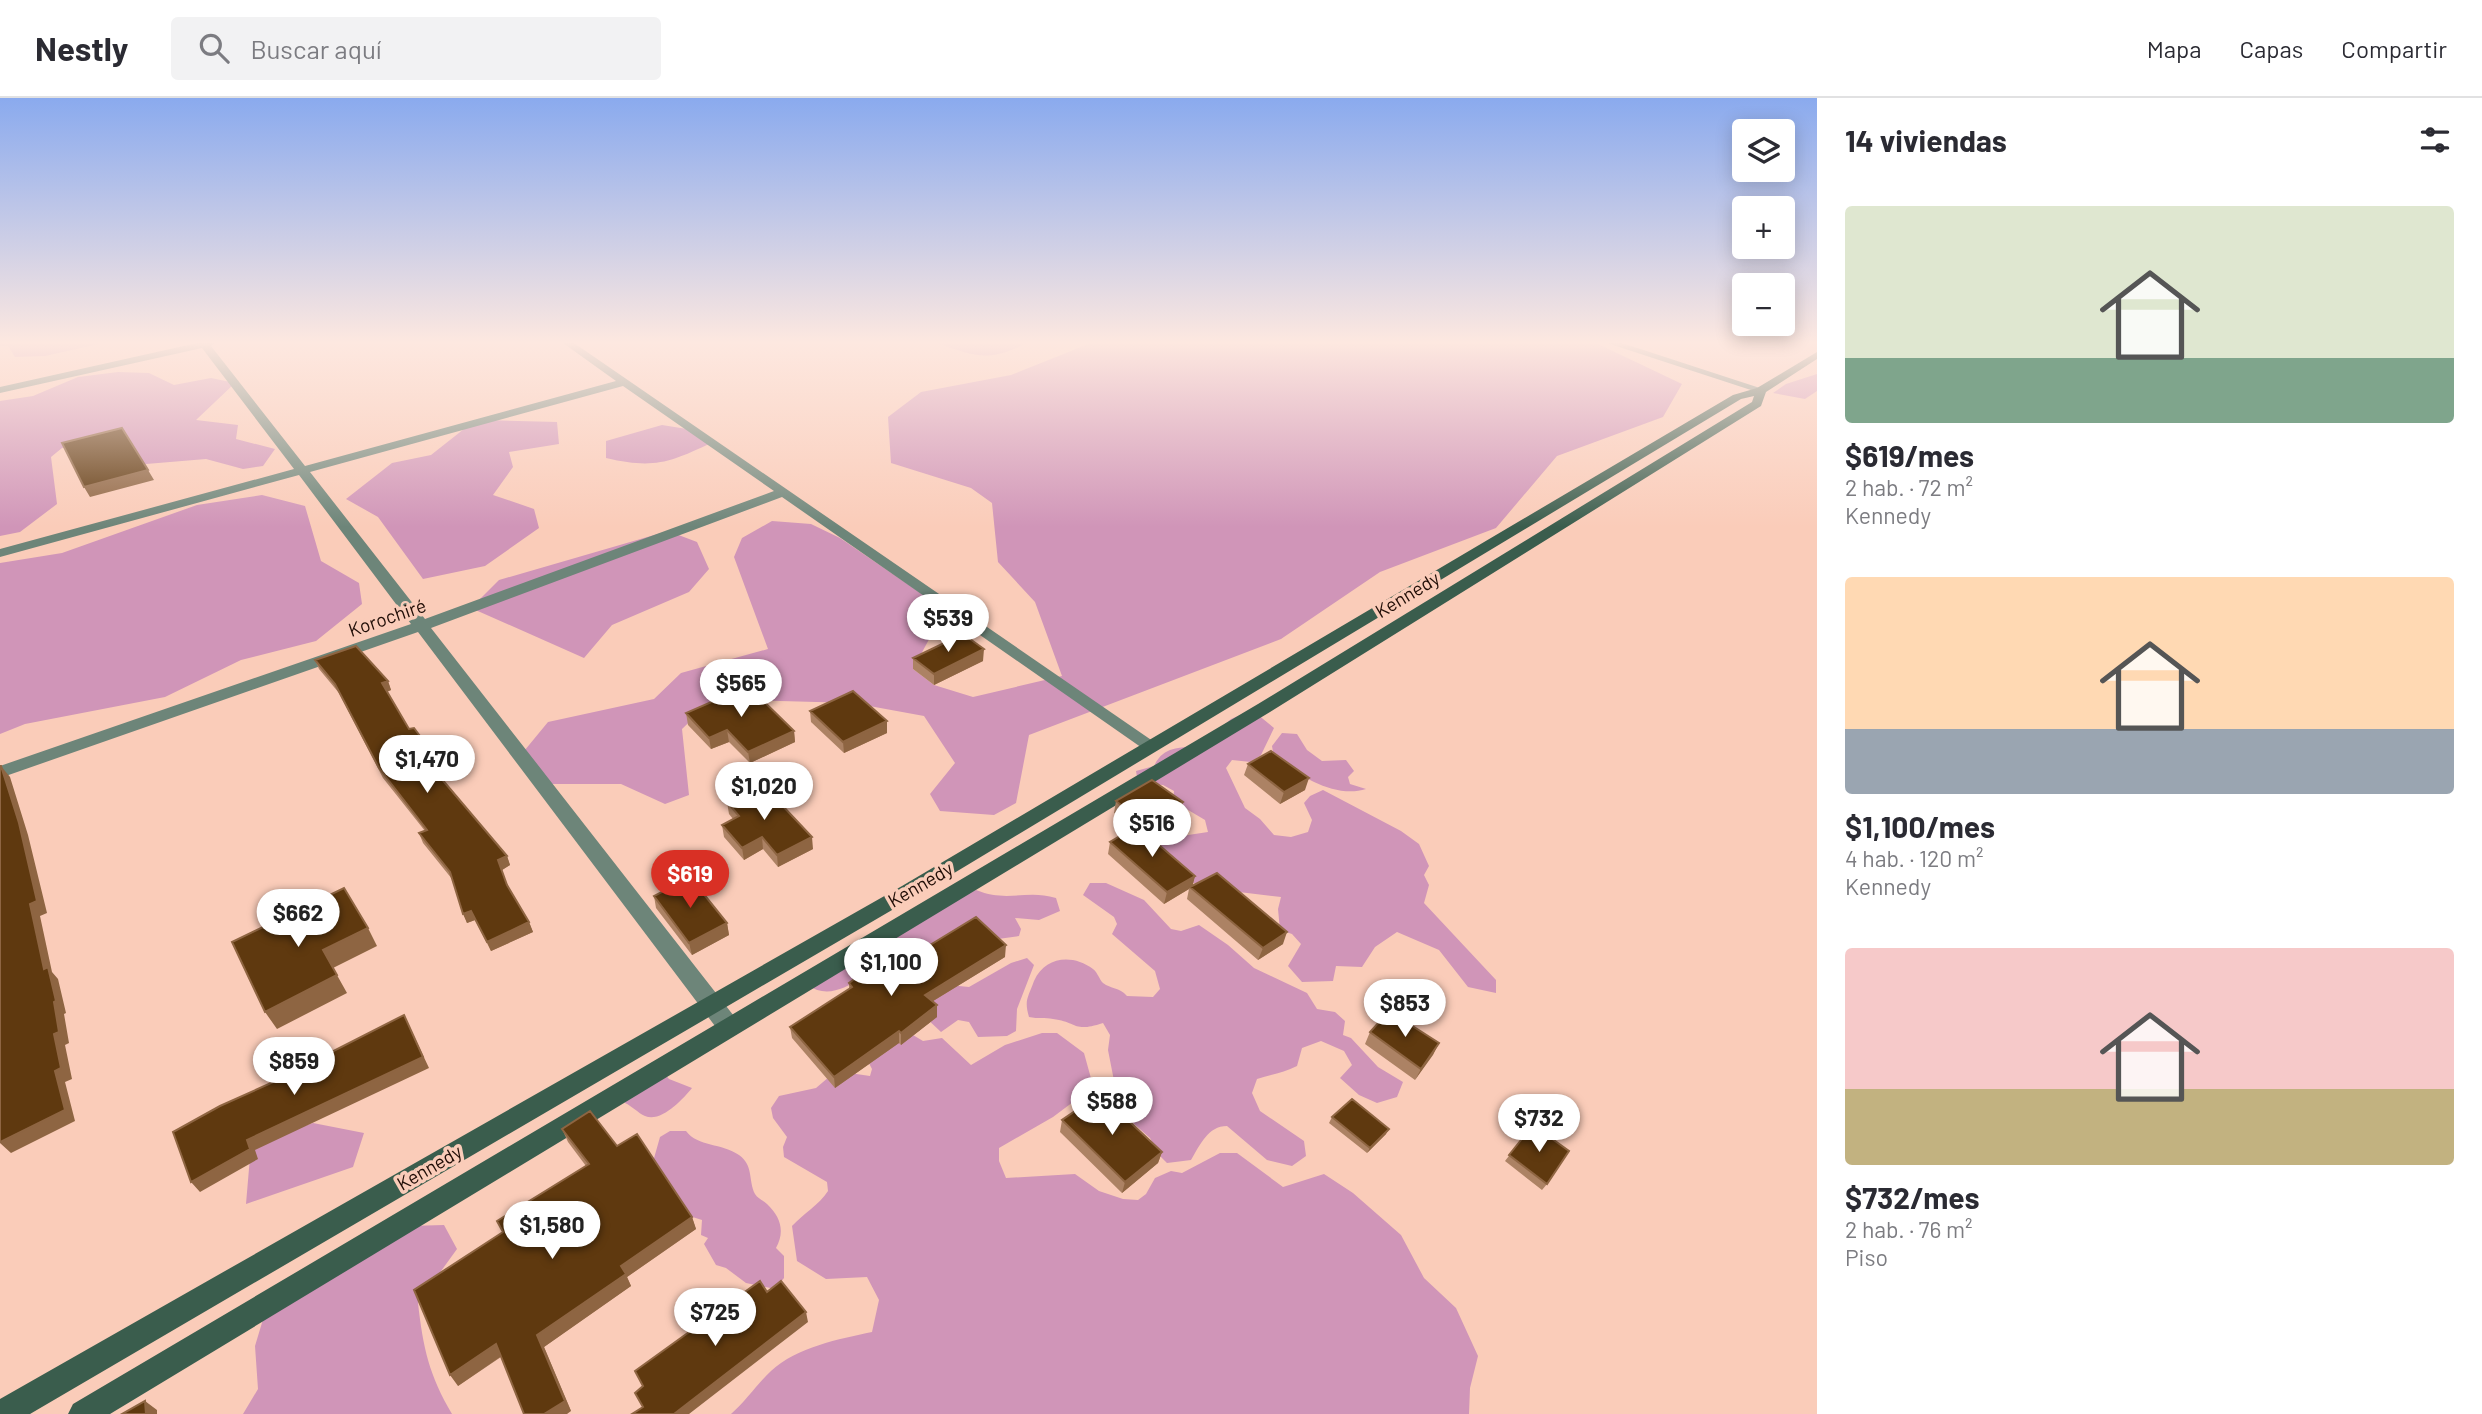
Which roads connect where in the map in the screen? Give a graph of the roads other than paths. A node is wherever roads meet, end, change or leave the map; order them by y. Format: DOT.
graph roads {
  1 [pos="252,404"];
  2 [pos="542,404"];
  3 [pos="657,404"];
  4 [pos="1725,404"];
  5 [pos="1756,404"];
  6 [pos="302,470"];
  7 [pos="784,492"];
  8 [pos="0,553"];
  9 [pos="421,626"];
  10 [pos="1152,747"];
  11 [pos="0,772"];
  12 [pos="713,1004"];
  13 [pos="729,1027"];
  14 [pos="2,1414"];
  15 [pos="83,1414"];
  1 -- 6 [label="street"];
  2 -- 6 [label="street"];
  3 -- 7 [label="street"];
  4 -- 10 [label="main road, Kennedy"];
  5 -- 13 [label="main road, Kennedy"];
  6 -- 8 [label="street"];
  6 -- 9 [label="street"];
  7 -- 9 [label="street, Korochiré"];
  7 -- 10 [label="street"];
  9 -- 11 [label="street, Korochiré"];
  9 -- 12 [label="street"];
  10 -- 12 [label="main road, Kennedy"];
  12 -- 13 [label="street"];
  12 -- 14 [label="main road, Kennedy"];
  13 -- 15 [label="main road, Kennedy"];
}
